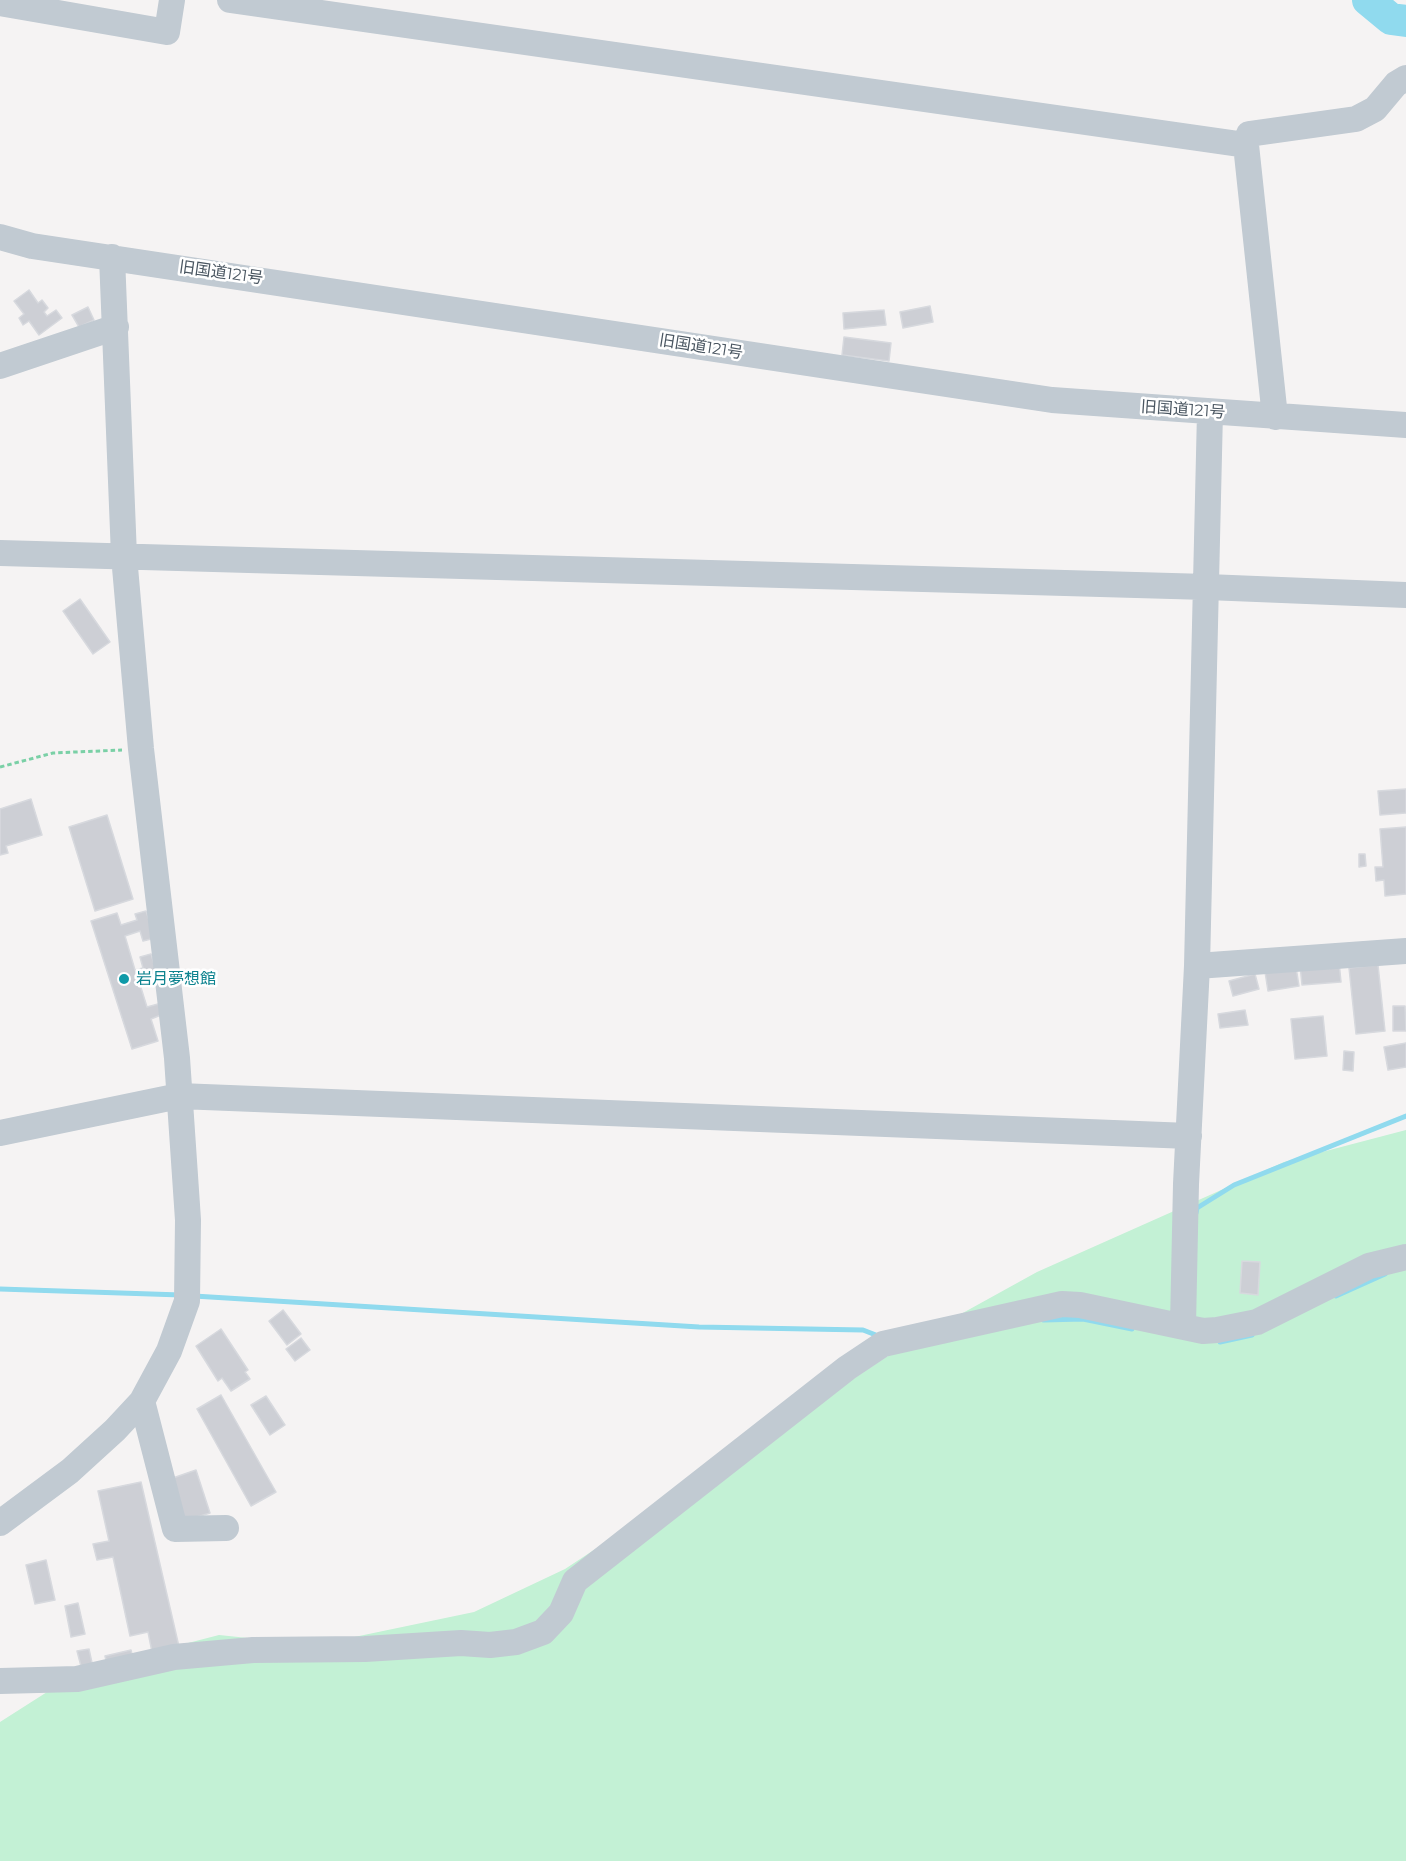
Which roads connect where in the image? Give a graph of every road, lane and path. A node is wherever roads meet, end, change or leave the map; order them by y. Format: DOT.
graph roads {
  1 [pos="172,0"];
  2 [pos="230,0"];
  3 [pos="0,3"];
  4 [pos="1406,78"];
  5 [pos="1246,145"];
  6 [pos="0,237"];
  7 [pos="112,257"];
  8 [pos="116,327"];
  9 [pos="0,366"];
  10 [pos="1210,412"];
  11 [pos="1275,417"];
  12 [pos="1406,425"];
  13 [pos="0,554"];
  14 [pos="124,556"];
  15 [pos="1207,587"];
  16 [pos="1406,595"];
  17 [pos="141,749"];
  18 [pos="0,767"];
  19 [pos="1406,951"];
  20 [pos="1197,966"];
  21 [pos="179,1096"];
  22 [pos="0,1133"];
  23 [pos="1189,1136"];
  24 [pos="1406,1257"];
  25 [pos="1183,1324"];
  26 [pos="142,1401"];
  27 [pos="0,1523"];
  28 [pos="226,1528"];
  29 [pos="0,1681"];
  1 -- 3 [label="street"];
  2 -- 5 [label="street"];
  4 -- 5 [label="street"];
  5 -- 11 [label="street"];
  6 -- 7 [label="street, 旧国道121号"];
  7 -- 8 [label="street"];
  7 -- 10 [label="street, 旧国道121号"];
  8 -- 9 [label="street"];
  8 -- 14 [label="street"];
  10 -- 11 [label="street, 旧国道121号"];
  10 -- 15 [label="street"];
  11 -- 12 [label="street, 旧国道121号"];
  13 -- 14 [label="street"];
  14 -- 15 [label="street"];
  14 -- 17 [label="street"];
  15 -- 16 [label="street"];
  15 -- 20 [label="street"];
  17 -- 18 [label="path"];
  17 -- 21 [label="street"];
  19 -- 20 [label="street"];
  20 -- 23 [label="street"];
  21 -- 22 [label="street"];
  21 -- 23 [label="street"];
  21 -- 26 [label="street"];
  23 -- 25 [label="street"];
  24 -- 25 [label="street"];
  25 -- 29 [label="street"];
  26 -- 27 [label="street"];
  26 -- 28 [label="street"];
}
